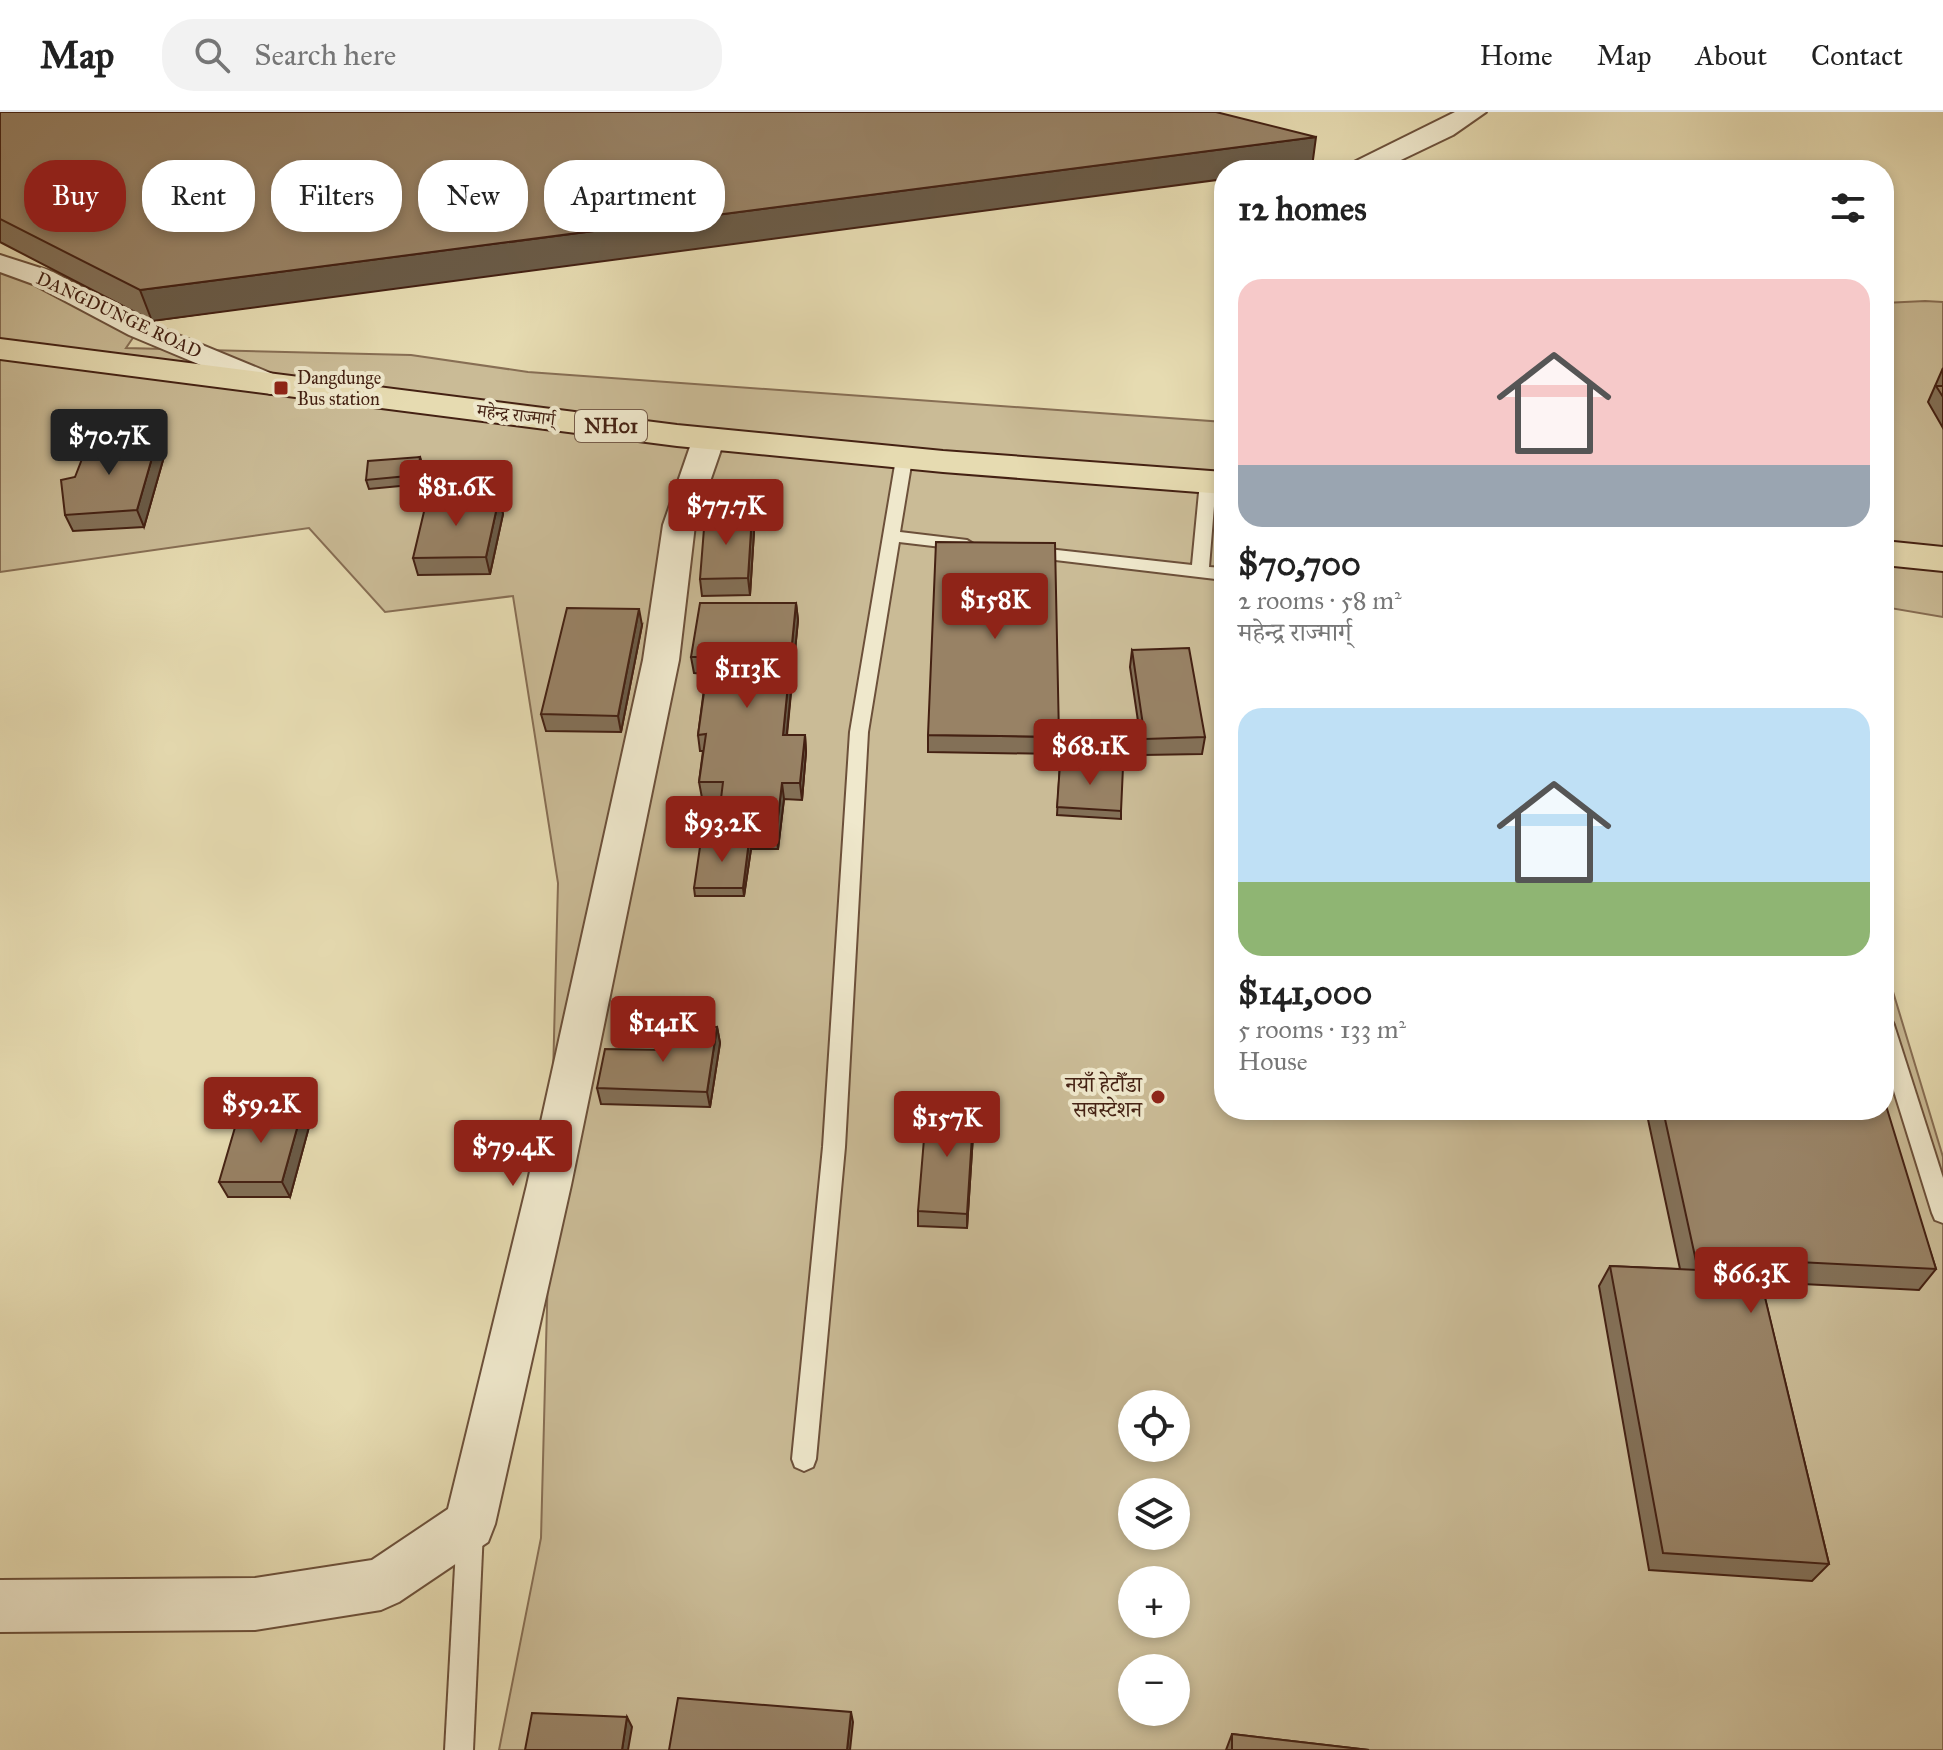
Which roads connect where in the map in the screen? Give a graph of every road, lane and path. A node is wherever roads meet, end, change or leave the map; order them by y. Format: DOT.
graph roads {
  1 [pos="1473,112"];
  2 [pos="1380,160"];
  3 [pos="0,263"];
  4 [pos="0,349"];
  5 [pos="281,388"];
  6 [pos="709,438"];
  7 [pos="904,459"];
  8 [pos="1214,482"];
  9 [pos="1214,493"];
  10 [pos="891,536"];
  11 [pos="984,547"];
  12 [pos="1014,550"];
  13 [pos="1894,554"];
  14 [pos="1943,559"];
  15 [pos="1200,571"];
  16 [pos="1214,573"];
  17 [pos="1894,1057"];
  18 [pos="1943,1213"];
  19 [pos="804,1459"];
  20 [pos="470,1524"];
  21 [pos="0,1606"];
  22 [pos="459,1750"];
  1 -- 2 [label="street"];
  3 -- 5 [label="street, DANGDUNGE ROAD"];
  4 -- 5 [label="highway, महेन्द्र राज्मार्ग् / NH01"];
  5 -- 6 [label="highway, महेन्द्र राज्मार्ग् / NH01"];
  6 -- 7 [label="highway, महेन्द्र राज्मार्ग् / NH01"];
  6 -- 20 [label="street"];
  7 -- 8 [label="highway, महेन्द्र राज्मार्ग् / NH01"];
  7 -- 10 [label="lane"];
  9 -- 15 [label="lane"];
  10 -- 11 [label="lane"];
  10 -- 19 [label="lane"];
  12 -- 15 [label="lane"];
  13 -- 14 [label="highway"];
  15 -- 16 [label="lane"];
  17 -- 18 [label="lane"];
  20 -- 21 [label="street"];
  20 -- 22 [label="lane"];
}
